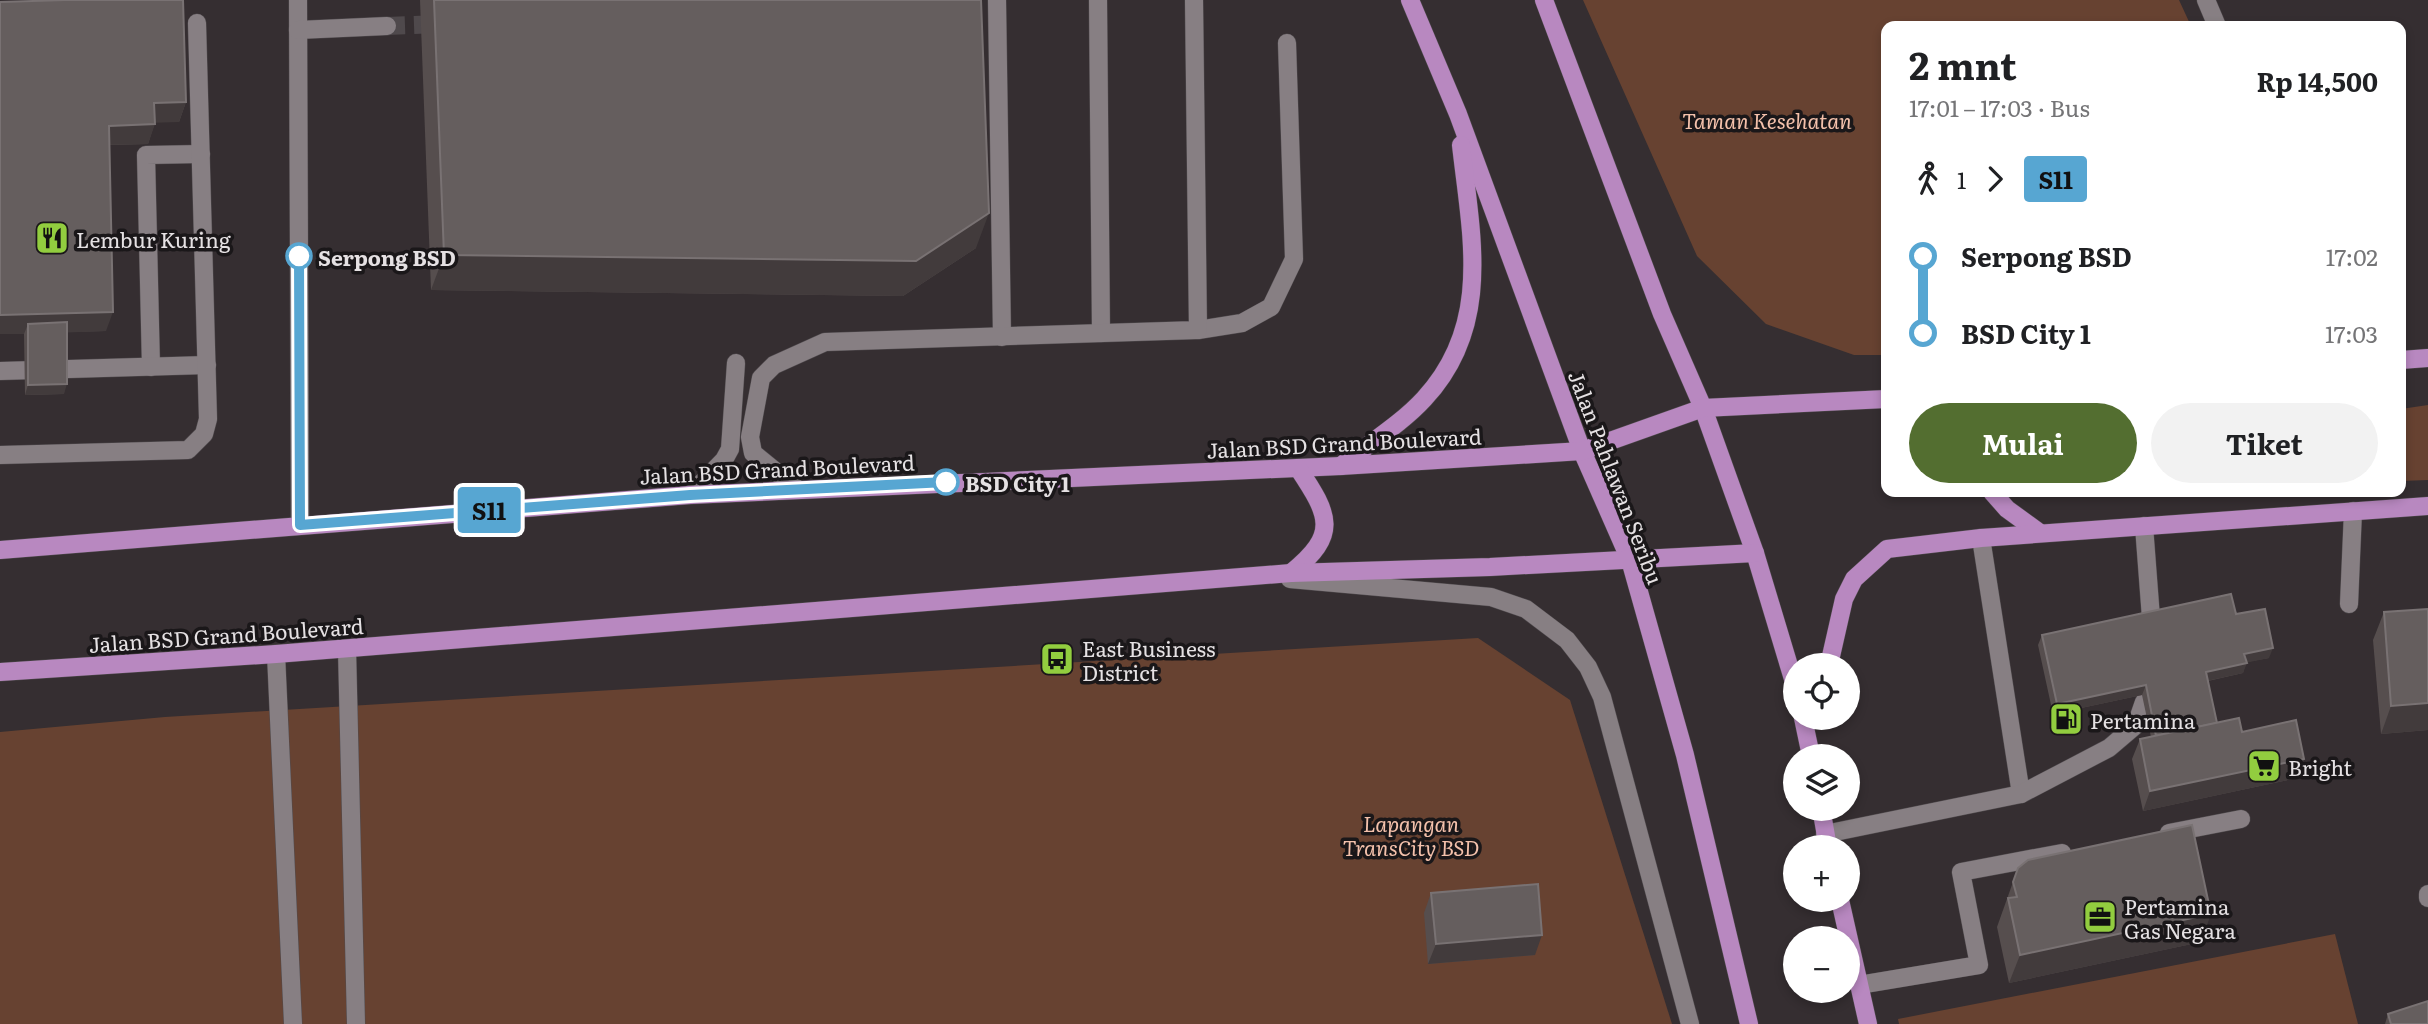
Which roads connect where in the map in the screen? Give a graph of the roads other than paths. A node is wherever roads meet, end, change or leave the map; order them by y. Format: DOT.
graph roads {
  1 [pos="298,0"];
  2 [pos="997,0"];
  3 [pos="1098,0"];
  4 [pos="1194,0"];
  5 [pos="1410,0"];
  6 [pos="1544,0"];
  7 [pos="2206,0"];
  8 [pos="2215,21"];
  9 [pos="197,23"];
  10 [pos="387,26"];
  11 [pos="298,30"];
  12 [pos="1287,43"];
  13 [pos="1458,114"];
  14 [pos="201,153"];
  15 [pos="1198,330"];
  16 [pos="1101,333"];
  17 [pos="1002,337"];
  18 [pos="2428,358"];
  19 [pos="2406,360"];
  20 [pos="736,363"];
  21 [pos="207,365"];
  22 [pos="151,367"];
  23 [pos="0,371"];
  24 [pos="1881,400"];
  25 [pos="1703,408"];
  26 [pos="733,410"];
  27 [pos="755,411"];
  28 [pos="1582,451"];
  29 [pos="0,454"];
  30 [pos="1341,466"];
  31 [pos="1298,468"];
  32 [pos="796,488"];
  33 [pos="690,495"];
  34 [pos="1997,497"];
  35 [pos="2428,506"];
  36 [pos="2353,511"];
  37 [pos="300,525"];
  38 [pos="2144,526"];
  39 [pos="2040,533"];
  40 [pos="1981,538"];
  41 [pos="0,550"];
  42 [pos="1755,553"];
  43 [pos="1630,560"];
  44 [pos="1292,573"];
  45 [pos="1257,576"];
  46 [pos="2349,604"];
  47 [pos="2151,618"];
  48 [pos="347,649"];
  49 [pos="1785,653"];
  50 [pos="1832,653"];
  51 [pos="276,654"];
  52 [pos="0,672"];
  53 [pos="2144,702"];
  54 [pos="2021,794"];
  55 [pos="2241,819"];
  56 [pos="1848,835"];
  57 [pos="2148,837"];
  58 [pos="2081,850"];
  59 [pos="1860,985"];
  60 [pos="1860,989"];
  61 [pos="293,1024"];
  62 [pos="356,1024"];
  63 [pos="1690,1024"];
  64 [pos="1749,1024"];
  65 [pos="1868,1024"];
  1 -- 11 [label="street"];
  2 -- 17 [label="street"];
  3 -- 16 [label="street"];
  4 -- 15 [label="street"];
  5 -- 13 [label="main road, Jalan Pahlawan Seribu"];
  6 -- 25 [label="main road"];
  7 -- 8 [label="street"];
  9 -- 14 [label="street"];
  10 -- 11 [label="street"];
  11 -- 37 [label="street"];
  12 -- 15 [label="street"];
  13 -- 28 [label="main road, Jalan Pahlawan Seribu"];
  13 -- 30 [label="main road"];
  14 -- 21 [label="street"];
  14 -- 22 [label="street"];
  15 -- 16 [label="street"];
  16 -- 17 [label="street"];
  17 -- 27 [label="street"];
  18 -- 19 [label="main road"];
  20 -- 26 [label="street"];
  21 -- 22 [label="street"];
  21 -- 29 [label="street"];
  22 -- 23 [label="street"];
  24 -- 25 [label="main road, Jalan BSD Grand Boulevard"];
  25 -- 28 [label="main road, Jalan BSD Grand Boulevard"];
  25 -- 42 [label="main road"];
  26 -- 27 [label="street"];
  26 -- 33 [label="street"];
  27 -- 32 [label="street"];
  28 -- 30 [label="main road, Jalan BSD Grand Boulevard"];
  28 -- 43 [label="main road, Jalan Pahlawan Seribu"];
  30 -- 31 [label="main road, Jalan BSD Grand Boulevard"];
  31 -- 32 [label="main road, Jalan BSD Grand Boulevard"];
  31 -- 44 [label="main road"];
  32 -- 33 [label="main road, Jalan BSD Grand Boulevard"];
  33 -- 37 [label="main road, Jalan BSD Grand Boulevard"];
  34 -- 39 [label="main road"];
  35 -- 36 [label="main road"];
  36 -- 38 [label="main road"];
  36 -- 46 [label="street"];
  37 -- 41 [label="main road, Jalan BSD Grand Boulevard"];
  38 -- 39 [label="main road"];
  38 -- 47 [label="street"];
  39 -- 40 [label="main road"];
  40 -- 50 [label="main road"];
  40 -- 54 [label="street"];
  42 -- 43 [label="main road, Jalan BSD Grand Boulevard"];
  42 -- 49 [label="main road"];
  43 -- 44 [label="main road, Jalan BSD Grand Boulevard"];
  43 -- 64 [label="main road, Jalan Pahlawan Seribu"];
  44 -- 45 [label="main road, Jalan BSD Grand Boulevard"];
  45 -- 48 [label="main road, Jalan BSD Grand Boulevard"];
  45 -- 63 [label="street"];
  48 -- 51 [label="main road, Jalan BSD Grand Boulevard"];
  48 -- 62 [label="street"];
  51 -- 52 [label="main road, Jalan BSD Grand Boulevard"];
  51 -- 61 [label="street"];
  53 -- 54 [label="street"];
  54 -- 56 [label="street"];
  55 -- 57 [label="street"];
  58 -- 59 [label="street"];
  60 -- 65 [label="main road"];
}
